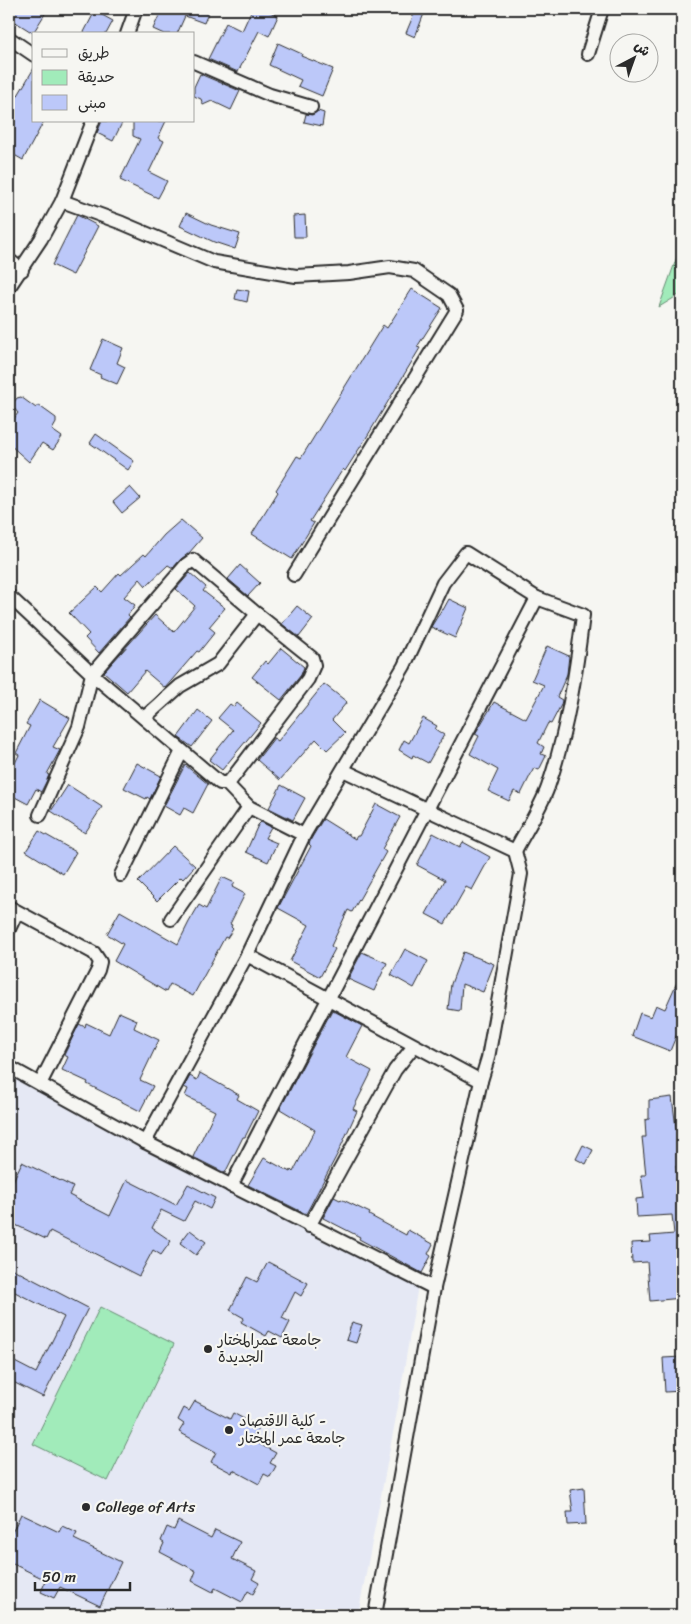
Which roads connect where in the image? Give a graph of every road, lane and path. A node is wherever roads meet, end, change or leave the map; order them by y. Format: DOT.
graph roads {
  1 [pos="136,9"];
  2 [pos="602,9"];
  3 [pos="129,32"];
  4 [pos="9,38"];
  5 [pos="32,54"];
  6 [pos="588,54"];
  7 [pos="195,62"];
  8 [pos="311,107"];
  9 [pos="93,122"];
  10 [pos="62,201"];
  11 [pos="9,260"];
  12 [pos="22,270"];
  13 [pos="9,287"];
  14 [pos="294,575"];
  15 [pos="9,596"];
  16 [pos="537,598"];
  17 [pos="257,614"];
  18 [pos="92,674"];
  19 [pos="144,718"];
  20 [pos="182,751"];
  21 [pos="343,770"];
  22 [pos="226,783"];
  23 [pos="249,807"];
  24 [pos="427,810"];
  25 [pos="40,815"];
  26 [pos="304,835"];
  27 [pos="515,851"];
  28 [pos="121,875"];
  29 [pos="13,910"];
  30 [pos="171,919"];
  31 [pos="9,929"];
  32 [pos="247,955"];
  33 [pos="328,1000"];
  34 [pos="414,1046"];
  35 [pos="9,1067"];
  36 [pos="481,1081"];
  37 [pos="40,1084"];
  38 [pos="145,1142"];
  39 [pos="231,1186"];
  40 [pos="309,1226"];
  41 [pos="434,1288"];
  42 [pos="375,1615"];
  1 -- 3 [label="street"];
  2 -- 6 [label="street"];
  4 -- 5 [label="street"];
  7 -- 8 [label="street"];
  9 -- 10 [label="street"];
  10 -- 12 [label="street"];
  10 -- 14 [label="street"];
  11 -- 12 [label="street"];
  12 -- 13 [label="street"];
  15 -- 18 [label="street"];
  16 -- 21 [label="street"];
  16 -- 24 [label="street"];
  16 -- 27 [label="street"];
  17 -- 18 [label="street"];
  17 -- 19 [label="street"];
  17 -- 22 [label="street"];
  18 -- 19 [label="street"];
  18 -- 25 [label="street"];
  19 -- 20 [label="street"];
  20 -- 22 [label="street"];
  20 -- 28 [label="street"];
  21 -- 24 [label="street"];
  21 -- 26 [label="street"];
  22 -- 23 [label="street"];
  23 -- 26 [label="street"];
  23 -- 30 [label="street"];
  24 -- 27 [label="street"];
  24 -- 33 [label="street"];
  26 -- 32 [label="street"];
  27 -- 36 [label="street"];
  29 -- 31 [label="street"];
  29 -- 37 [label="street"];
  32 -- 33 [label="street"];
  32 -- 38 [label="street"];
  33 -- 34 [label="street"];
  33 -- 39 [label="street"];
  34 -- 36 [label="street"];
  34 -- 40 [label="street"];
  35 -- 37 [label="street"];
  36 -- 41 [label="street"];
  37 -- 38 [label="street"];
  38 -- 39 [label="street"];
  39 -- 40 [label="street"];
  40 -- 41 [label="street"];
  41 -- 42 [label="street"];
}
